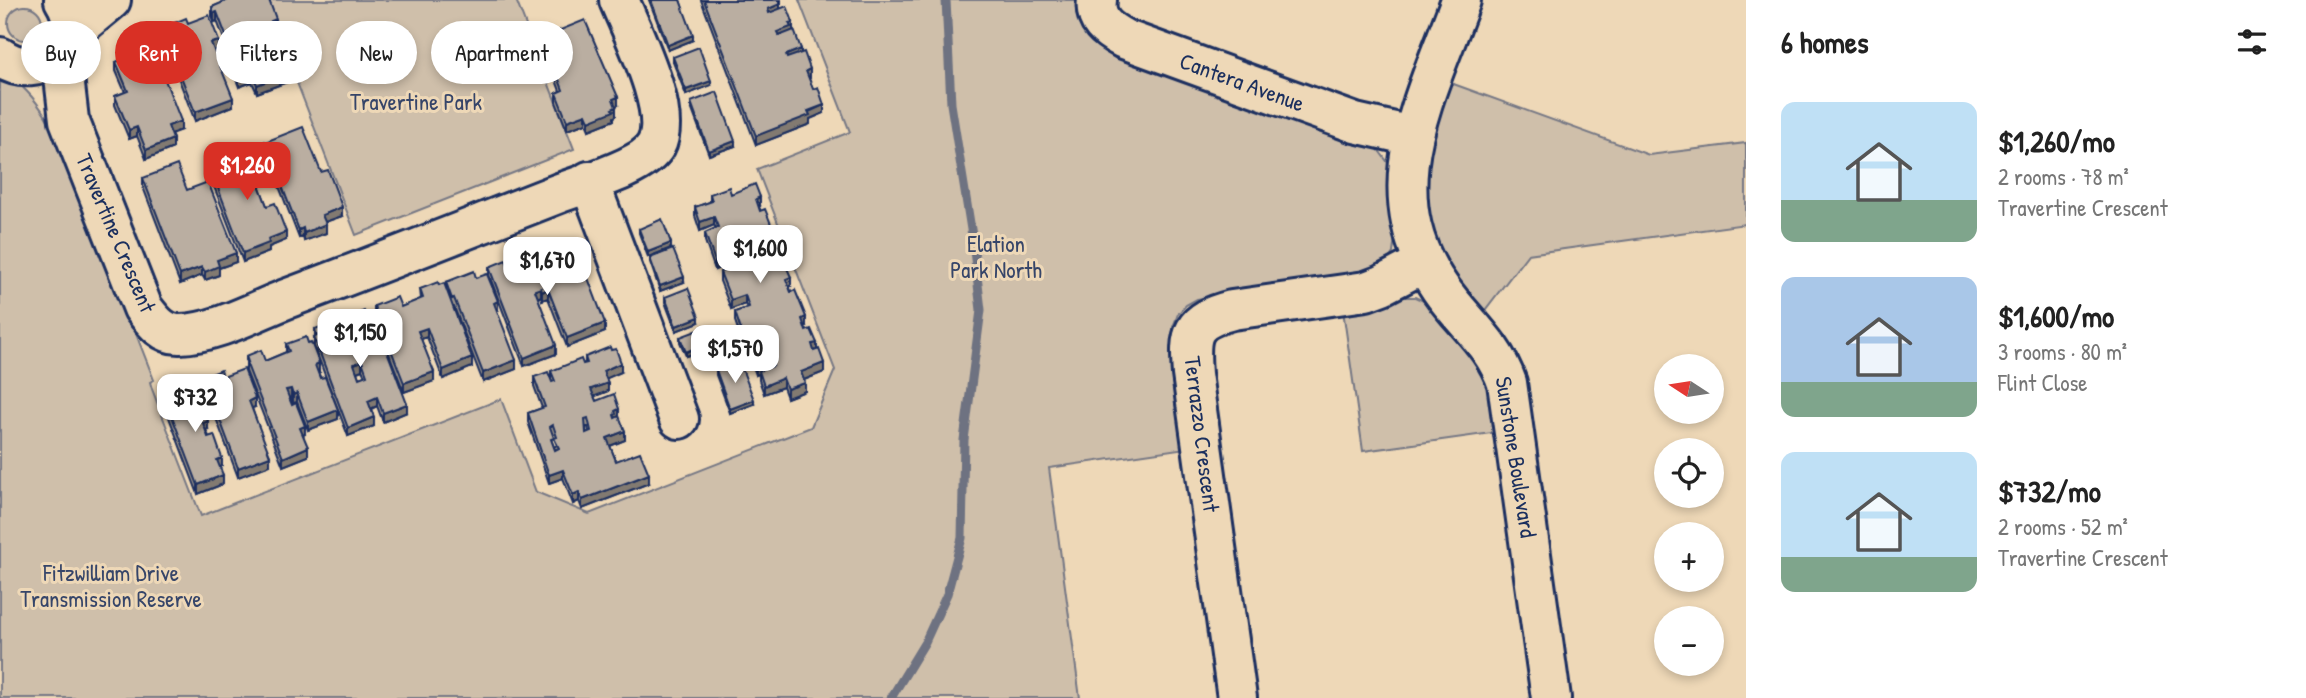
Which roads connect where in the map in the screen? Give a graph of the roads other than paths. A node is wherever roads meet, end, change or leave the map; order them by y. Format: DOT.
graph roads {
  1 [pos="111,0"];
  2 [pos="619,0"];
  3 [pos="1097,0"];
  4 [pos="1461,0"];
  5 [pos="77,21"];
  6 [pos="9,63"];
  7 [pos="65,84"];
  8 [pos="69,120"];
  9 [pos="1412,136"];
  10 [pos="589,181"];
  11 [pos="1424,263"];
  12 [pos="679,419"];
  13 [pos="1237,698"];
  14 [pos="1551,698"];
  1 -- 5 [label="street"];
  2 -- 10 [label="street, Travertine Crescent"];
  3 -- 9 [label="street, Cantera Avenue"];
  4 -- 9 [label="street, Sunstone Boulevard"];
  6 -- 8 [label="street, Travertine Crescent"];
  7 -- 8 [label="street, Travertine Crescent"];
  8 -- 10 [label="street, Travertine Crescent"];
  9 -- 11 [label="street, Sunstone Boulevard"];
  10 -- 12 [label="street"];
  11 -- 13 [label="street, Terrazzo Crescent"];
  11 -- 14 [label="street, Sunstone Boulevard"];
}
